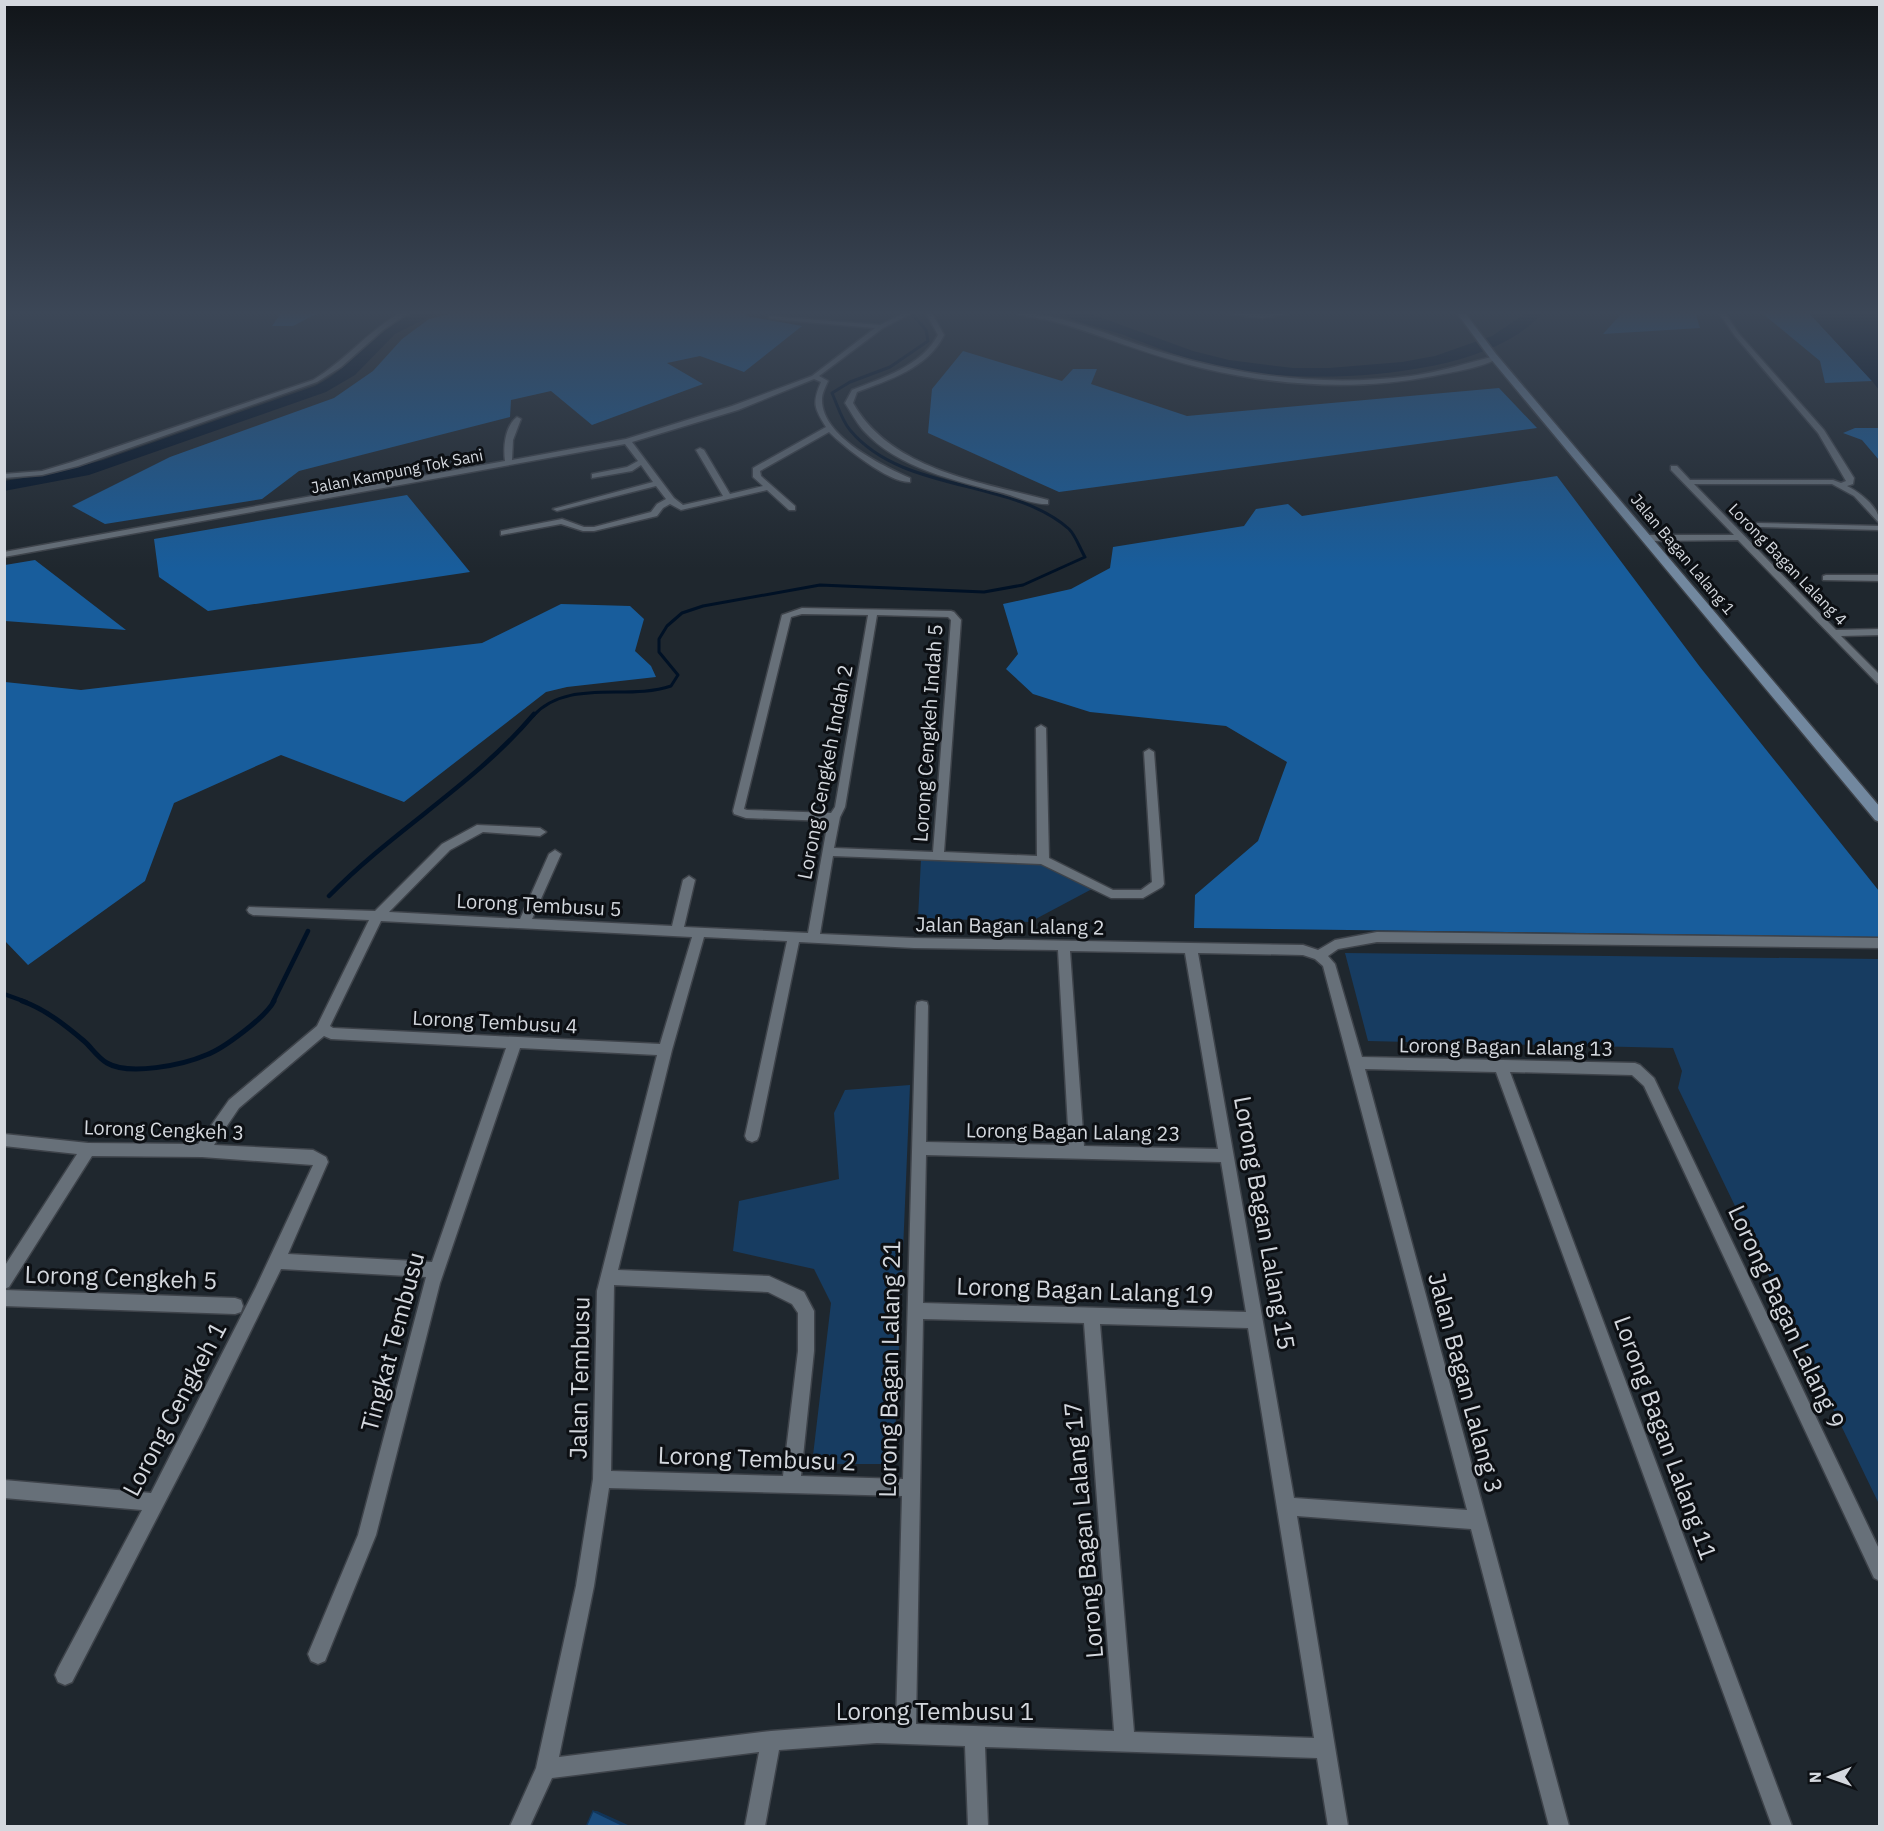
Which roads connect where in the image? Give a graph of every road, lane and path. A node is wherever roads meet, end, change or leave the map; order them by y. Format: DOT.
graph roads {
  1 [pos="265,398"];
  2 [pos="759,398"];
  3 [pos="820,398"];
  4 [pos="851,398"];
  5 [pos="1529,398"];
  6 [pos="1792,398"];
  7 [pos="517,419"];
  8 [pos="830,428"];
  9 [pos="627,441"];
  10 [pos="700,450"];
  11 [pos="642,462"];
  12 [pos="508,464"];
  13 [pos="1674,468"];
  14 [pos="4,476"];
  15 [pos="595,476"];
  16 [pos="908,480"];
  17 [pos="1689,482"];
  18 [pos="658,483"];
  19 [pos="1843,485"];
  20 [pos="769,487"];
  21 [pos="728,497"];
  22 [pos="671,500"];
  23 [pos="1045,502"];
  24 [pos="792,508"];
  25 [pos="557,509"];
  26 [pos="1880,522"];
  27 [pos="1761,525"];
  28 [pos="1880,528"];
  29 [pos="504,533"];
  30 [pos="1740,537"];
  31 [pos="1648,538"];
  32 [pos="4,555"];
  33 [pos="1826,578"];
  34 [pos="1880,578"];
  35 [pos="873,611"];
  36 [pos="1880,632"];
  37 [pos="1833,633"];
  38 [pos="1880,681"];
  39 [pos="1041,728"];
  40 [pos="1149,752"];
  41 [pos="834,817"];
  42 [pos="1880,817"];
  43 [pos="540,832"];
  44 [pos="829,852"];
  45 [pos="555,854"];
  46 [pos="938,856"];
  47 [pos="1043,860"];
  48 [pos="689,880"];
  49 [pos="253,910"];
  50 [pos="377,916"];
  51 [pos="524,924"];
  52 [pos="677,931"];
  53 [pos="699,932"];
  54 [pos="794,937"];
  55 [pos="813,938"];
  56 [pos="1880,943"];
  57 [pos="1064,946"];
  58 [pos="1191,949"];
  59 [pos="1319,955"];
  60 [pos="922,1006"];
  61 [pos="324,1029"];
  62 [pos="516,1042"];
  63 [pos="664,1050"];
  64 [pos="1357,1063"];
  65 [pos="1501,1067"];
  66 [pos="1649,1082"];
  67 [pos="752,1136"];
  68 [pos="4,1140"];
  69 [pos="919,1148"];
  70 [pos="88,1149"];
  71 [pos="202,1151"];
  72 [pos="1077,1152"];
  73 [pos="1227,1156"];
  74 [pos="321,1162"];
  75 [pos="278,1261"];
  76 [pos="436,1270"];
  77 [pos="608,1277"];
  78 [pos="4,1282"];
  79 [pos="4,1298"];
  80 [pos="235,1306"];
  81 [pos="915,1311"];
  82 [pos="1091,1315"];
  83 [pos="1254,1320"];
  84 [pos="602,1479"];
  85 [pos="791,1484"];
  86 [pos="911,1488"];
  87 [pos="4,1489"];
  88 [pos="154,1502"];
  89 [pos="1287,1506"];
  90 [pos="1476,1520"];
  91 [pos="1879,1568"];
  92 [pos="318,1654"];
  93 [pos="65,1675"];
  94 [pos="906,1734"];
  95 [pos="975,1736"];
  96 [pos="771,1741"];
  97 [pos="1125,1741"];
  98 [pos="1325,1748"];
  99 [pos="546,1769"];
  100 [pos="520,1827"];
  101 [pos="755,1827"];
  102 [pos="978,1827"];
  103 [pos="1338,1827"];
  104 [pos="1559,1827"];
  105 [pos="1782,1827"];
  1 -- 14 [label="street"];
  2 -- 9 [label="street, Jalan Kampung Tok Sani"];
  3 -- 8 [label="street"];
  4 -- 23 [label="street"];
  5 -- 31 [label="main road, Jalan Bagan Lalang 1"];
  6 -- 19 [label="street"];
  7 -- 12 [label="street"];
  8 -- 16 [label="street"];
  8 -- 20 [label="street"];
  9 -- 11 [label="street"];
  9 -- 12 [label="street, Jalan Kampung Tok Sani"];
  10 -- 21 [label="street"];
  11 -- 15 [label="street"];
  11 -- 18 [label="street"];
  12 -- 32 [label="street, Jalan Kampung Tok Sani"];
  13 -- 17 [label="street, Lorong Bagan Lalang 4"];
  17 -- 19 [label="street"];
  17 -- 30 [label="street, Lorong Bagan Lalang 4"];
  18 -- 22 [label="street"];
  18 -- 25 [label="street"];
  19 -- 26 [label="street"];
  20 -- 21 [label="street"];
  20 -- 24 [label="street"];
  21 -- 22 [label="street"];
  22 -- 29 [label="street"];
  27 -- 28 [label="street"];
  30 -- 31 [label="street"];
  30 -- 37 [label="street, Lorong Bagan Lalang 4"];
  31 -- 42 [label="main road, Jalan Bagan Lalang 1"];
  33 -- 34 [label="street"];
  35 -- 41 [label="street, Lorong Cengkeh Indah 2"];
  35 -- 41 [label="street"];
  35 -- 46 [label="street, Lorong Cengkeh Indah 5"];
  36 -- 37 [label="street"];
  37 -- 38 [label="street, Lorong Bagan Lalang 4"];
  39 -- 47 [label="street"];
  40 -- 47 [label="street"];
  41 -- 44 [label="street, Lorong Cengkeh Indah 2"];
  43 -- 50 [label="street"];
  44 -- 46 [label="street"];
  44 -- 55 [label="street, Lorong Cengkeh Indah 2"];
  45 -- 51 [label="street"];
  46 -- 47 [label="street"];
  48 -- 52 [label="street"];
  49 -- 50 [label="street, Lorong Tembusu 5"];
  50 -- 51 [label="street, Lorong Tembusu 5"];
  50 -- 61 [label="street"];
  51 -- 52 [label="street, Lorong Tembusu 5"];
  52 -- 53 [label="street, Lorong Tembusu 5"];
  53 -- 54 [label="street, Jalan Bagan Lalang 2"];
  53 -- 63 [label="street, Jalan Tembusu"];
  54 -- 55 [label="street, Jalan Bagan Lalang 2"];
  54 -- 67 [label="street"];
  55 -- 57 [label="street, Jalan Bagan Lalang 2"];
  56 -- 59 [label="street"];
  57 -- 58 [label="street, Jalan Bagan Lalang 2"];
  57 -- 72 [label="street"];
  58 -- 59 [label="street, Jalan Bagan Lalang 2"];
  58 -- 73 [label="street, Lorong Bagan Lalang 15"];
  59 -- 64 [label="street, Jalan Bagan Lalang 3"];
  60 -- 69 [label="street, Lorong Bagan Lalang 21"];
  61 -- 62 [label="street, Lorong Tembusu 4"];
  61 -- 71 [label="street"];
  62 -- 63 [label="street, Lorong Tembusu 4"];
  62 -- 76 [label="street, Tingkat Tembusu"];
  63 -- 77 [label="street, Jalan Tembusu"];
  64 -- 65 [label="street, Lorong Bagan Lalang 13"];
  64 -- 90 [label="street, Jalan Bagan Lalang 3"];
  65 -- 66 [label="street, Lorong Bagan Lalang 13"];
  65 -- 105 [label="street, Lorong Bagan Lalang 11"];
  66 -- 91 [label="street, Lorong Bagan Lalang 9"];
  68 -- 70 [label="street, Lorong Cengkeh 3"];
  69 -- 72 [label="street, Lorong Bagan Lalang 23"];
  69 -- 81 [label="street, Lorong Bagan Lalang 21"];
  70 -- 71 [label="street, Lorong Cengkeh 3"];
  70 -- 78 [label="street"];
  71 -- 74 [label="street, Lorong Cengkeh 3"];
  72 -- 73 [label="street, Lorong Bagan Lalang 23"];
  73 -- 83 [label="street, Lorong Bagan Lalang 15"];
  74 -- 75 [label="street, Lorong Cengkeh 1"];
  75 -- 76 [label="street"];
  75 -- 88 [label="street, Lorong Cengkeh 1"];
  76 -- 92 [label="street, Tingkat Tembusu"];
  77 -- 84 [label="street, Jalan Tembusu"];
  77 -- 85 [label="street"];
  79 -- 80 [label="street, Lorong Cengkeh 5"];
  81 -- 82 [label="street, Lorong Bagan Lalang 19"];
  81 -- 86 [label="street, Lorong Bagan Lalang 21"];
  82 -- 83 [label="street, Lorong Bagan Lalang 19"];
  82 -- 97 [label="street, Lorong Bagan Lalang 17"];
  83 -- 89 [label="street, Lorong Bagan Lalang 15"];
  84 -- 85 [label="street, Lorong Tembusu 2"];
  84 -- 99 [label="street, Jalan Tembusu"];
  85 -- 86 [label="street, Lorong Tembusu 2"];
  86 -- 94 [label="street, Lorong Bagan Lalang 21"];
  87 -- 88 [label="street"];
  88 -- 93 [label="street, Lorong Cengkeh 1"];
  89 -- 90 [label="street"];
  89 -- 98 [label="street, Lorong Bagan Lalang 15"];
  90 -- 104 [label="street, Jalan Bagan Lalang 3"];
  94 -- 95 [label="street, Lorong Tembusu 1"];
  94 -- 96 [label="street, Lorong Tembusu 1"];
  95 -- 97 [label="street, Lorong Tembusu 1"];
  95 -- 102 [label="street"];
  96 -- 99 [label="street, Lorong Tembusu 1"];
  96 -- 101 [label="street"];
  97 -- 98 [label="street, Lorong Tembusu 1"];
  98 -- 103 [label="street, Lorong Bagan Lalang 15"];
  99 -- 100 [label="street, Jalan Tembusu"];
}
